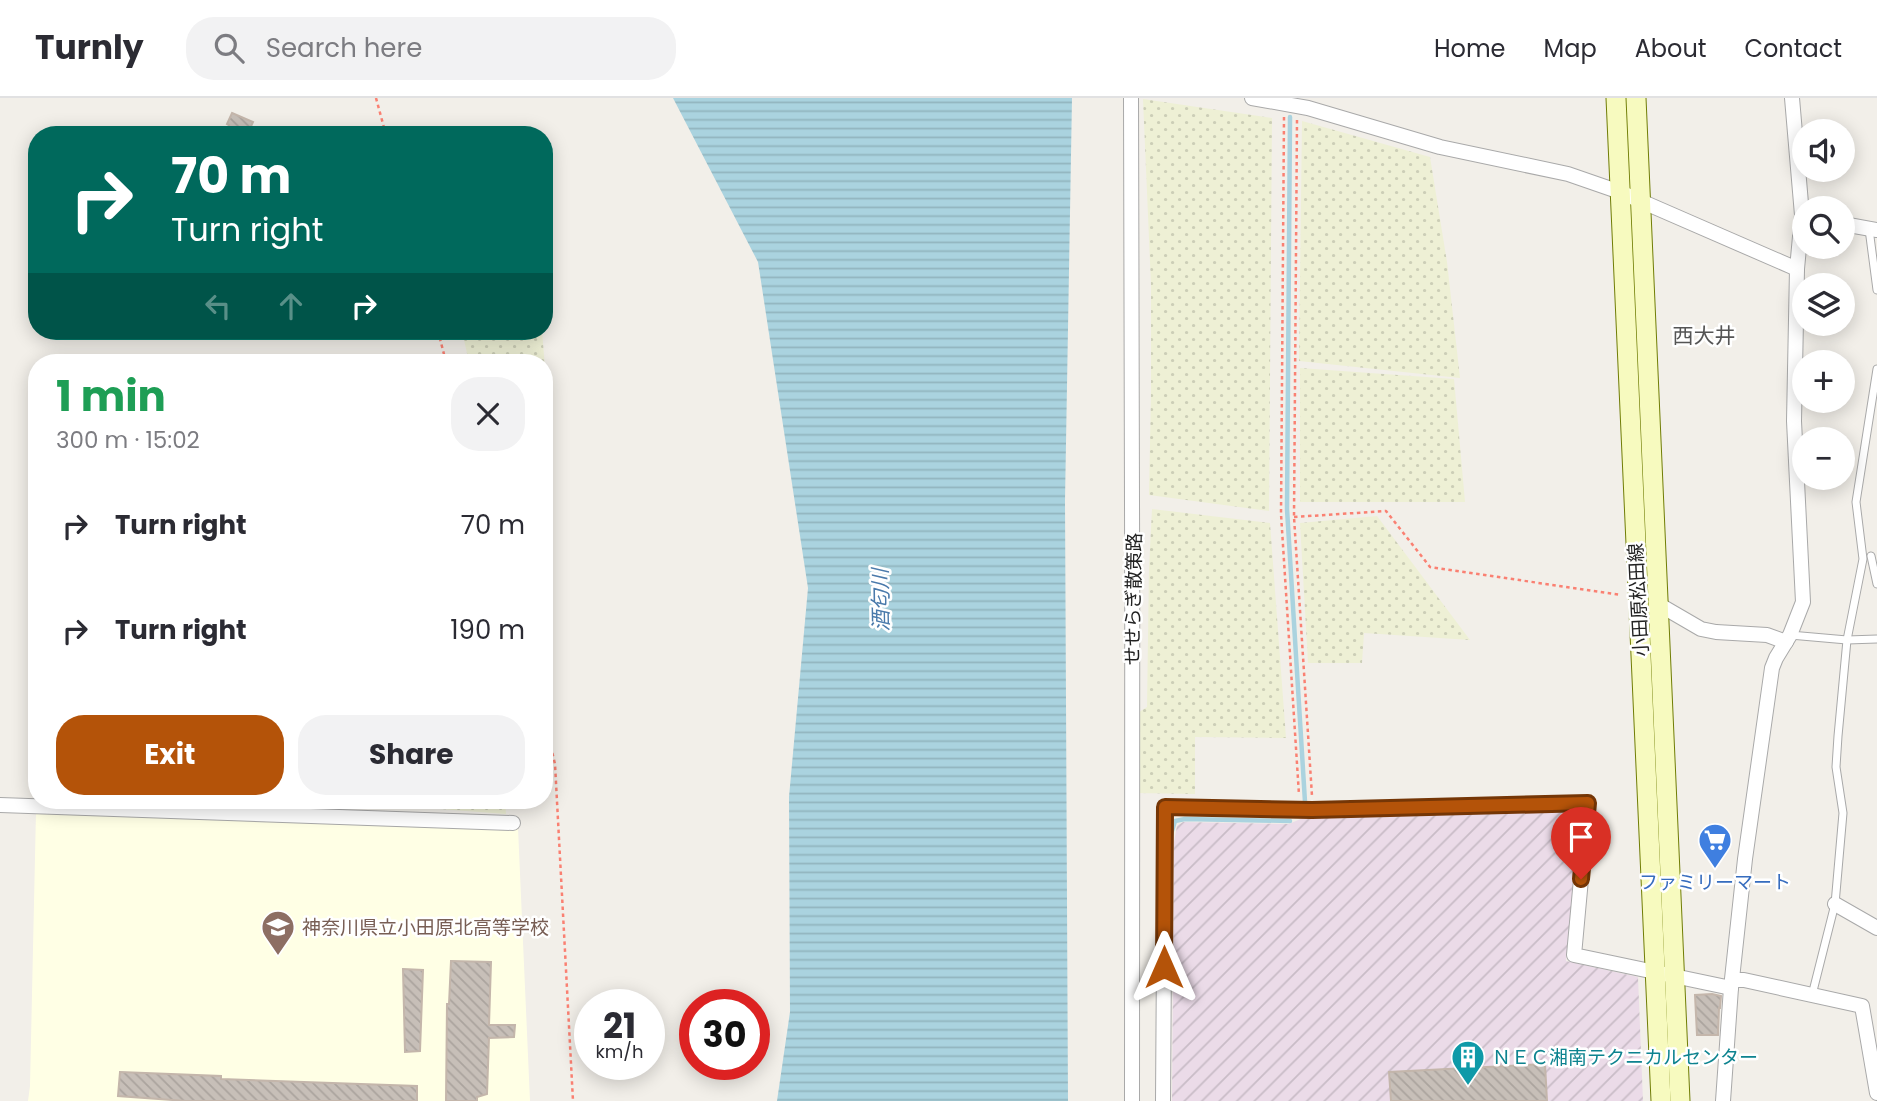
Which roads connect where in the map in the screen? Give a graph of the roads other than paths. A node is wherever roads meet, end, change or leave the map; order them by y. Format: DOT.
graph roads {
  1 [pos="1131,98"];
  2 [pos="1252,98"];
  3 [pos="1616,98"];
  4 [pos="1636,98"];
  5 [pos="1792,98"];
  6 [pos="1620,192"];
  7 [pos="1801,196"];
  8 [pos="1640,201"];
  9 [pos="1855,226"];
  10 [pos="1873,229"];
  11 [pos="1798,259"];
  12 [pos="1797,269"];
  13 [pos="1877,290"];
  14 [pos="1877,369"];
  15 [pos="1877,549"];
  16 [pos="1867,558"];
  17 [pos="1877,584"];
  18 [pos="1658,604"];
  19 [pos="1788,639"];
  20 [pos="1877,639"];
  21 [pos="1847,640"];
  22 [pos="0,805"];
  23 [pos="28,806"];
  24 [pos="114,809"];
  25 [pos="513,823"];
  26 [pos="1835,904"];
  27 [pos="1877,928"];
  28 [pos="1655,973"];
  29 [pos="1675,976"];
  30 [pos="1732,984"];
  31 [pos="1812,995"];
  32 [pos="1877,1093"];
  33 [pos="1132,1101"];
  34 [pos="1163,1101"];
  35 [pos="1661,1101"];
  36 [pos="1680,1101"];
  37 [pos="1723,1101"];
  1 -- 33 [label="street, せせらぎ散策路"];
  2 -- 6 [label="street"];
  3 -- 6 [label="main road, 小田原松田線"];
  4 -- 8 [label="main road, 小田原松田線"];
  5 -- 7 [label="street"];
  6 -- 8 [label="street"];
  6 -- 28 [label="main road, 小田原松田線"];
  8 -- 12 [label="street"];
  8 -- 18 [label="main road, 小田原松田線"];
  9 -- 10 [label="street"];
  10 -- 13 [label="lane"];
  11 -- 12 [label="street"];
  12 -- 19 [label="street"];
  14 -- 16 [label="lane"];
  15 -- 16 [label="lane"];
  16 -- 17 [label="lane"];
  16 -- 21 [label="lane"];
  18 -- 19 [label="street"];
  18 -- 29 [label="main road, 小田原松田線"];
  19 -- 21 [label="lane"];
  19 -- 30 [label="street"];
  20 -- 21 [label="lane"];
  21 -- 26 [label="lane"];
  22 -- 23 [label="street"];
  24 -- 25 [label="street"];
  26 -- 27 [label="street"];
  26 -- 31 [label="lane"];
  28 -- 29 [label="street"];
  28 -- 34 [label="street"];
  28 -- 35 [label="main road, 小田原松田線"];
  29 -- 30 [label="street"];
  29 -- 36 [label="main road, 小田原松田線"];
  30 -- 31 [label="street"];
  30 -- 37 [label="street"];
  31 -- 32 [label="street"];
}
